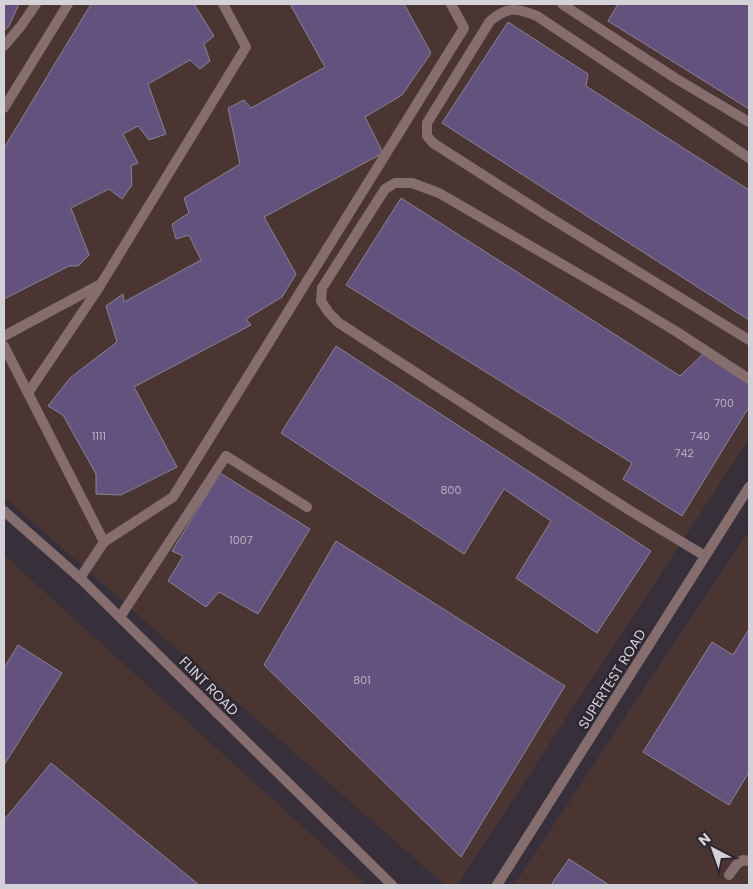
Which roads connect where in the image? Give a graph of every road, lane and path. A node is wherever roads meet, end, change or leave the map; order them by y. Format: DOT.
graph roads {
  1 [pos="36,4"];
  2 [pos="68,4"];
  3 [pos="223,4"];
  4 [pos="451,4"];
  5 [pos="562,4"];
  6 [pos="4,46"];
  7 [pos="4,108"];
  8 [pos="749,122"];
  9 [pos="749,158"];
  10 [pos="101,284"];
  11 [pos="4,336"];
  12 [pos="749,340"];
  13 [pos="4,346"];
  14 [pos="749,379"];
  15 [pos="28,394"];
  16 [pos="749,487"];
  17 [pos="306,508"];
  18 [pos="4,511"];
  19 [pos="104,542"];
  20 [pos="706,556"];
  21 [pos="80,578"];
  22 [pos="120,617"];
  23 [pos="749,861"];
  24 [pos="729,875"];
  25 [pos="392,885"];
  26 [pos="497,885"];
  1 -- 6 [label="street"];
  2 -- 7 [label="street"];
  3 -- 10 [label="street"];
  4 -- 19 [label="street"];
  5 -- 8 [label="street"];
  9 -- 12 [label="street"];
  10 -- 11 [label="street"];
  10 -- 15 [label="street"];
  13 -- 15 [label="street"];
  14 -- 20 [label="street"];
  15 -- 19 [label="street"];
  16 -- 20 [label="street, SUPERTEST ROAD"];
  17 -- 22 [label="street"];
  18 -- 21 [label="street, FLINT ROAD"];
  19 -- 21 [label="street"];
  20 -- 26 [label="street, SUPERTEST ROAD"];
  21 -- 22 [label="street, FLINT ROAD"];
  22 -- 25 [label="street, FLINT ROAD"];
  23 -- 24 [label="street"];
}
